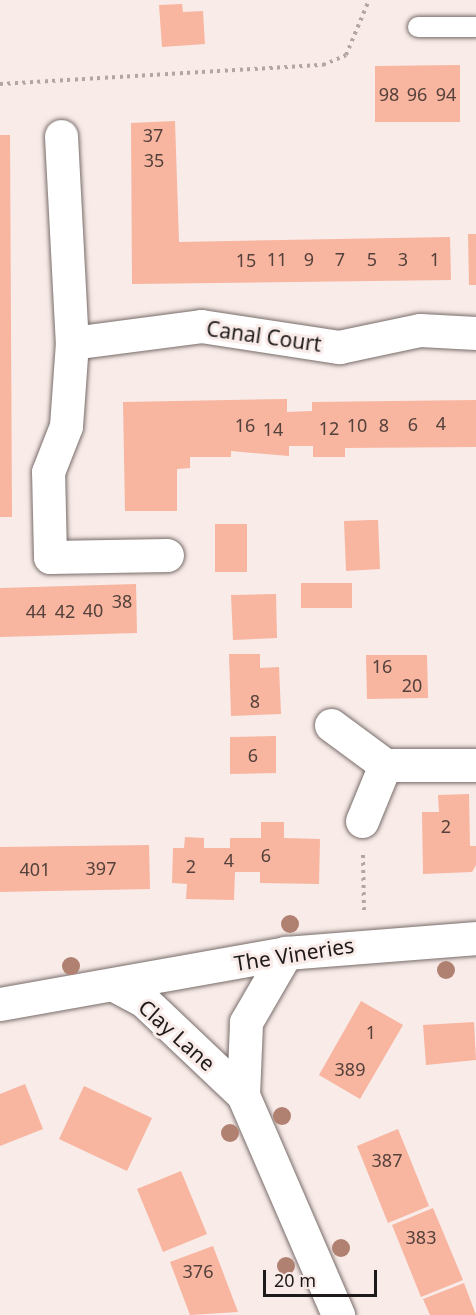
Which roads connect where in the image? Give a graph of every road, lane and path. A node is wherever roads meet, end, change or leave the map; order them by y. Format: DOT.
graph roads {
  1 [pos="369,0"];
  2 [pos="418,27"];
  3 [pos="476,27"];
  4 [pos="0,84"];
  5 [pos="61,136"];
  6 [pos="476,333"];
  7 [pos="72,343"];
  8 [pos="167,555"];
  9 [pos="331,725"];
  10 [pos="385,765"];
  11 [pos="476,765"];
  12 [pos="362,821"];
  13 [pos="476,938"];
  14 [pos="365,944"];
  15 [pos="286,953"];
  16 [pos="114,985"];
  17 [pos="0,1004"];
  18 [pos="243,1095"];
  19 [pos="338,1315"];
  1 -- 4 [label="path"];
  2 -- 3 [label="lane"];
  5 -- 7 [label="street"];
  6 -- 7 [label="street, Canal Court"];
  7 -- 8 [label="street"];
  9 -- 10 [label="street"];
  10 -- 11 [label="street"];
  10 -- 12 [label="street"];
  12 -- 14 [label="path"];
  13 -- 14 [label="street, The Vineries"];
  14 -- 15 [label="street, The Vineries"];
  15 -- 16 [label="street, The Vineries"];
  15 -- 18 [label="street, Clay Lane"];
  16 -- 17 [label="street"];
  16 -- 18 [label="street, Clay Lane"];
  18 -- 19 [label="street, Clay Lane"];
}
